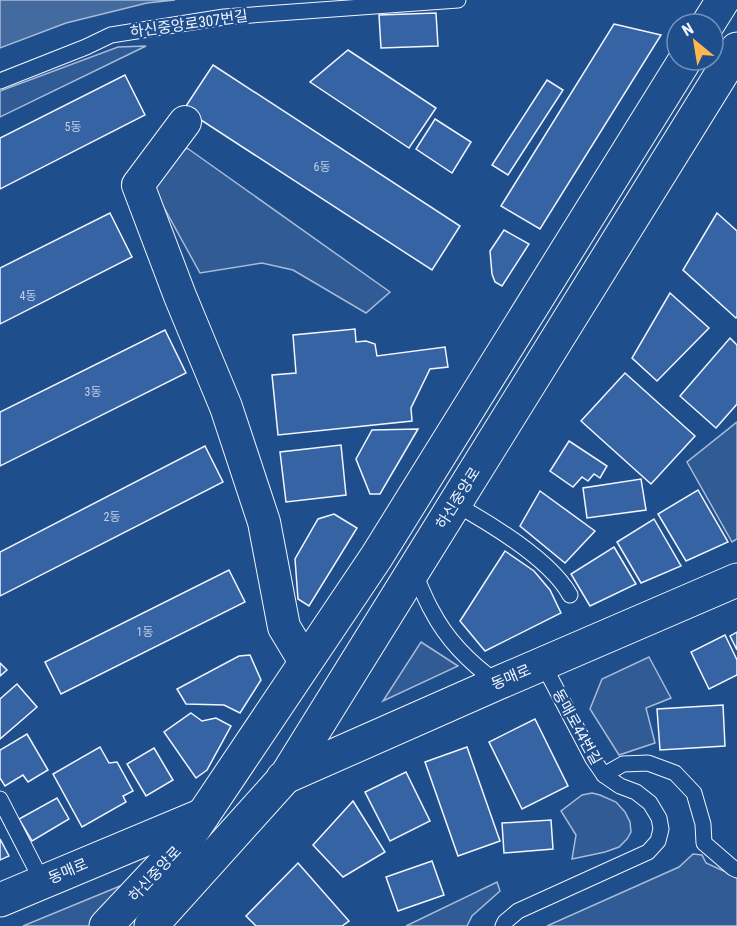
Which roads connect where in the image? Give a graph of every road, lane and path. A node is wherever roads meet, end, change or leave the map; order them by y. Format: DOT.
graph roads {
  1 [pos="458,0"];
  2 [pos="737,49"];
  3 [pos="678,72"];
  4 [pos="0,81"];
  5 [pos="185,122"];
  6 [pos="455,504"];
  7 [pos="413,571"];
  8 [pos="737,580"];
  9 [pos="570,595"];
  10 [pos="308,658"];
  11 [pos="543,664"];
  12 [pos="498,683"];
  13 [pos="604,775"];
  14 [pos="286,776"];
  15 [pos="0,799"];
  16 [pos="203,815"];
  17 [pos="737,870"];
  18 [pos="42,881"];
  19 [pos="0,900"];
  20 [pos="106,926"];
  21 [pos="151,926"];
  22 [pos="503,926"];
  1 -- 4 [label="lane, 하신중앙로307번길"];
  2 -- 6 [label="street, 하신중앙로"];
  3 -- 10 [label="street, 하신중앙로"];
  5 -- 10 [label="street"];
  6 -- 7 [label="street, 하신중앙로"];
  6 -- 9 [label="lane"];
  7 -- 12 [label="lane"];
  7 -- 14 [label="street, 하신중앙로"];
  8 -- 11 [label="street, 동매로"];
  10 -- 16 [label="street, 하신중앙로"];
  11 -- 12 [label="street, 동매로"];
  11 -- 13 [label="lane, 동매로44번길"];
  12 -- 14 [label="street, 동매로"];
  13 -- 17 [label="lane, 동매로44번길"];
  13 -- 22 [label="lane"];
  14 -- 16 [label="street, 동매로"];
  14 -- 21 [label="street, 하신중앙로"];
  15 -- 18 [label="lane"];
  16 -- 18 [label="street, 동매로"];
  16 -- 20 [label="street, 하신중앙로"];
  18 -- 19 [label="street, 동매로"];
}
